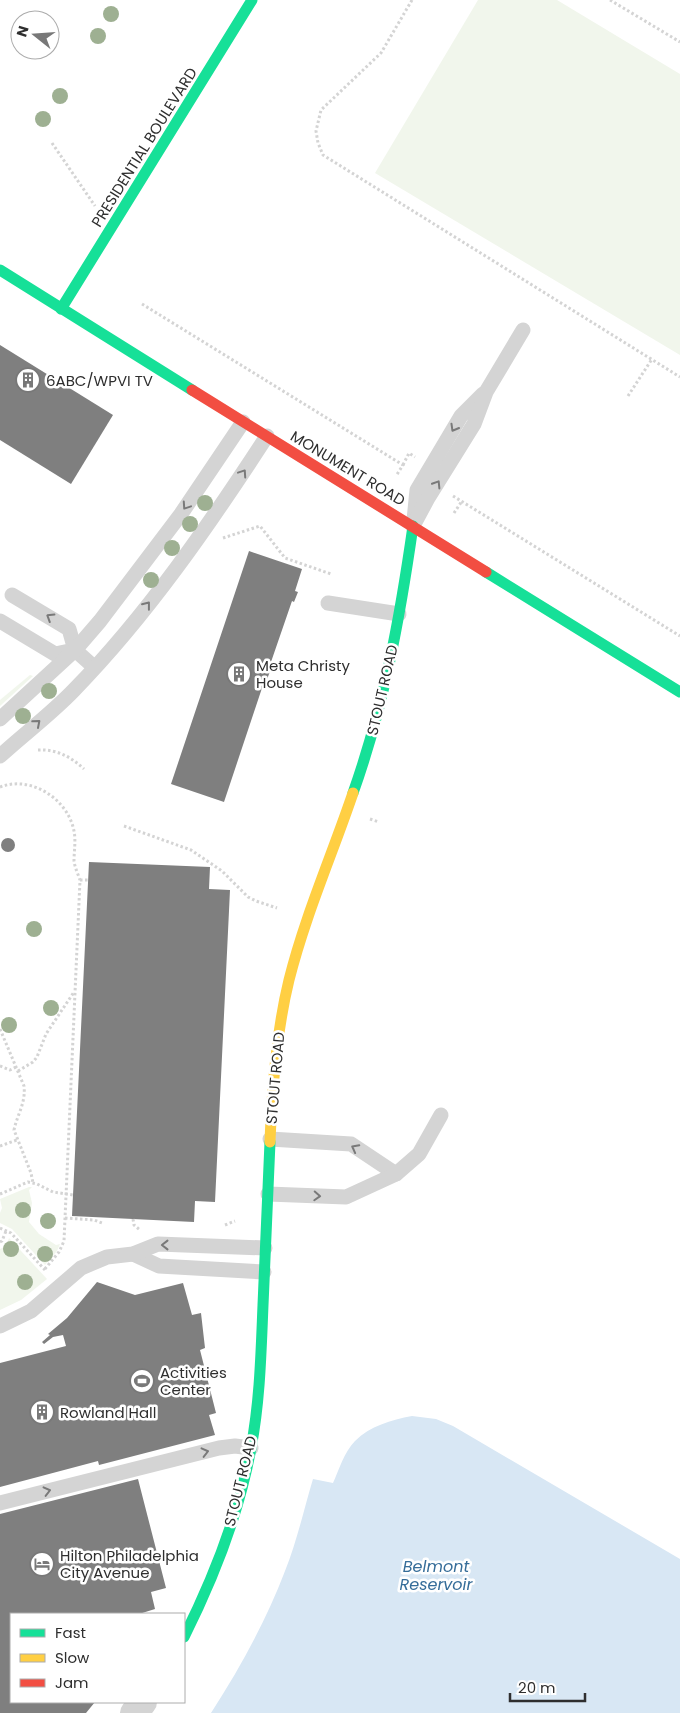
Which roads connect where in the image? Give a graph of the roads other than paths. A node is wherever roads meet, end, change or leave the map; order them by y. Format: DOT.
graph roads {
  1 [pos="252,0"];
  2 [pos="0,270"];
  3 [pos="61,309"];
  4 [pos="523,330"];
  5 [pos="242,422"];
  6 [pos="267,436"];
  7 [pos="413,526"];
  8 [pos="12,595"];
  9 [pos="328,603"];
  10 [pos="399,614"];
  11 [pos="0,621"];
  12 [pos="75,650"];
  13 [pos="94,668"];
  14 [pos="680,692"];
  15 [pos="0,719"];
  16 [pos="0,756"];
  17 [pos="441,1115"];
  18 [pos="270,1139"];
  19 [pos="396,1174"];
  20 [pos="268,1194"];
  21 [pos="266,1248"];
  22 [pos="133,1254"];
  23 [pos="264,1272"];
  24 [pos="0,1326"];
  25 [pos="251,1448"];
  26 [pos="0,1503"];
  27 [pos="185,1635"];
  28 [pos="142,1703"];
  29 [pos="134,1713"];
  1 -- 3 [label="street, PRESIDENTIAL BOULEVARD"];
  2 -- 3 [label="street, MONUMENT ROAD"];
  3 -- 5 [label="street, MONUMENT ROAD"];
  4 -- 7 [label="lane"];
  5 -- 6 [label="street, MONUMENT ROAD"];
  5 -- 12 [label="lane, one-way"];
  6 -- 7 [label="street, MONUMENT ROAD"];
  13 -- 6 [label="lane, one-way"];
  7 -- 10 [label="street, STOUT ROAD"];
  7 -- 14 [label="street, MONUMENT ROAD"];
  12 -- 8 [label="lane, one-way"];
  9 -- 10 [label="lane"];
  10 -- 18 [label="street, STOUT ROAD"];
  11 -- 12 [label="lane"];
  12 -- 13 [label="lane"];
  12 -- 15 [label="lane"];
  16 -- 13 [label="lane, one-way"];
  17 -- 19 [label="lane"];
  19 -- 18 [label="lane, one-way"];
  18 -- 20 [label="street, STOUT ROAD"];
  20 -- 19 [label="lane, one-way"];
  20 -- 21 [label="street, STOUT ROAD"];
  21 -- 22 [label="lane, one-way"];
  21 -- 23 [label="street, STOUT ROAD"];
  22 -- 23 [label="lane"];
  22 -- 24 [label="lane"];
  23 -- 25 [label="street, STOUT ROAD"];
  26 -- 25 [label="lane, one-way"];
  25 -- 27 [label="street, STOUT ROAD"];
  28 -- 29 [label="street"];
}
